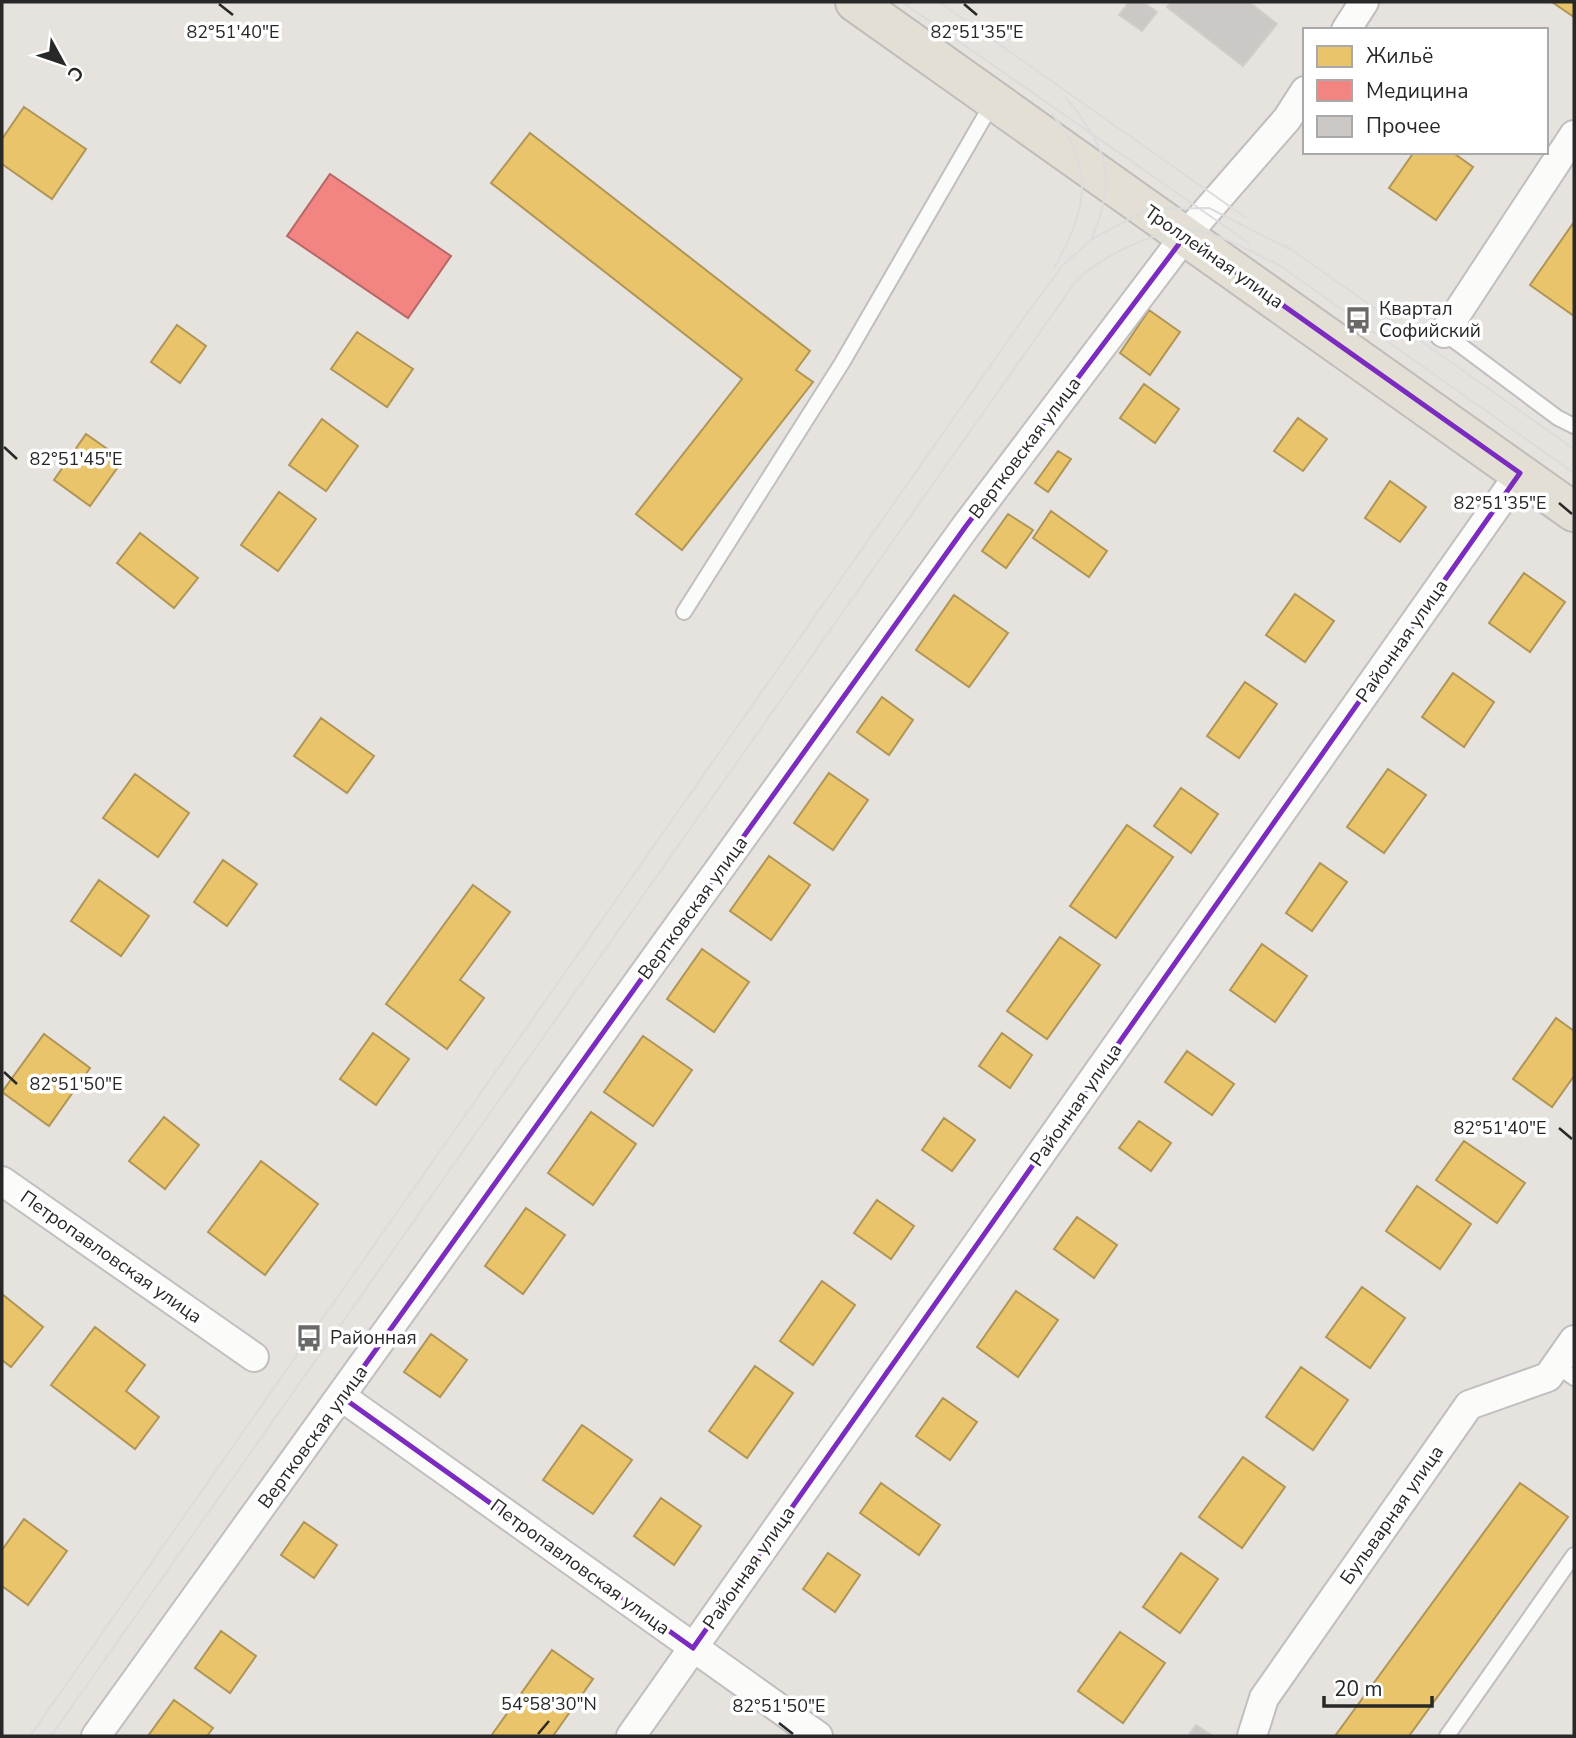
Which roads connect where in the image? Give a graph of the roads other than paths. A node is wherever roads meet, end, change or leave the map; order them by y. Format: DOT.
graph roads {
  1 [pos="855,2"];
  2 [pos="1364,2"];
  3 [pos="1347,28"];
  4 [pos="1303,94"];
  5 [pos="994,101"];
  6 [pos="1574,135"];
  7 [pos="1185,236"];
  8 [pos="1444,333"];
  9 [pos="1574,426"];
  10 [pos="1520,473"];
  11 [pos="1574,512"];
  12 [pos="684,612"];
  13 [pos="2,1181"];
  14 [pos="1574,1339"];
  15 [pos="254,1357"];
  16 [pos="1565,1371"];
  17 [pos="342,1397"];
  18 [pos="1574,1555"];
  19 [pos="693,1648"];
  20 [pos="96,1736"];
  21 [pos="631,1736"];
  22 [pos="818,1736"];
  23 [pos="1252,1736"];
  24 [pos="1447,1736"];
  1 -- 5 [label="main road, Троллейная улица"];
  2 -- 3 [label="street"];
  4 -- 7 [label="street, Вертковская улица"];
  5 -- 7 [label="main road, Троллейная улица"];
  5 -- 12 [label="lane"];
  6 -- 8 [label="street"];
  7 -- 10 [label="main road, Троллейная улица"];
  7 -- 17 [label="street, Вертковская улица"];
  8 -- 9 [label="lane"];
  10 -- 11 [label="main road, Троллейная улица"];
  10 -- 19 [label="street, Районная улица"];
  13 -- 15 [label="street, Петропавловская улица"];
  14 -- 16 [label="street, Бульварная улица"];
  16 -- 23 [label="street, Бульварная улица"];
  17 -- 19 [label="street, Петропавловская улица"];
  17 -- 20 [label="street, Вертковская улица"];
  18 -- 24 [label="lane"];
  19 -- 21 [label="street, Районная улица"];
  19 -- 22 [label="street, Петропавловская улица"];
}
